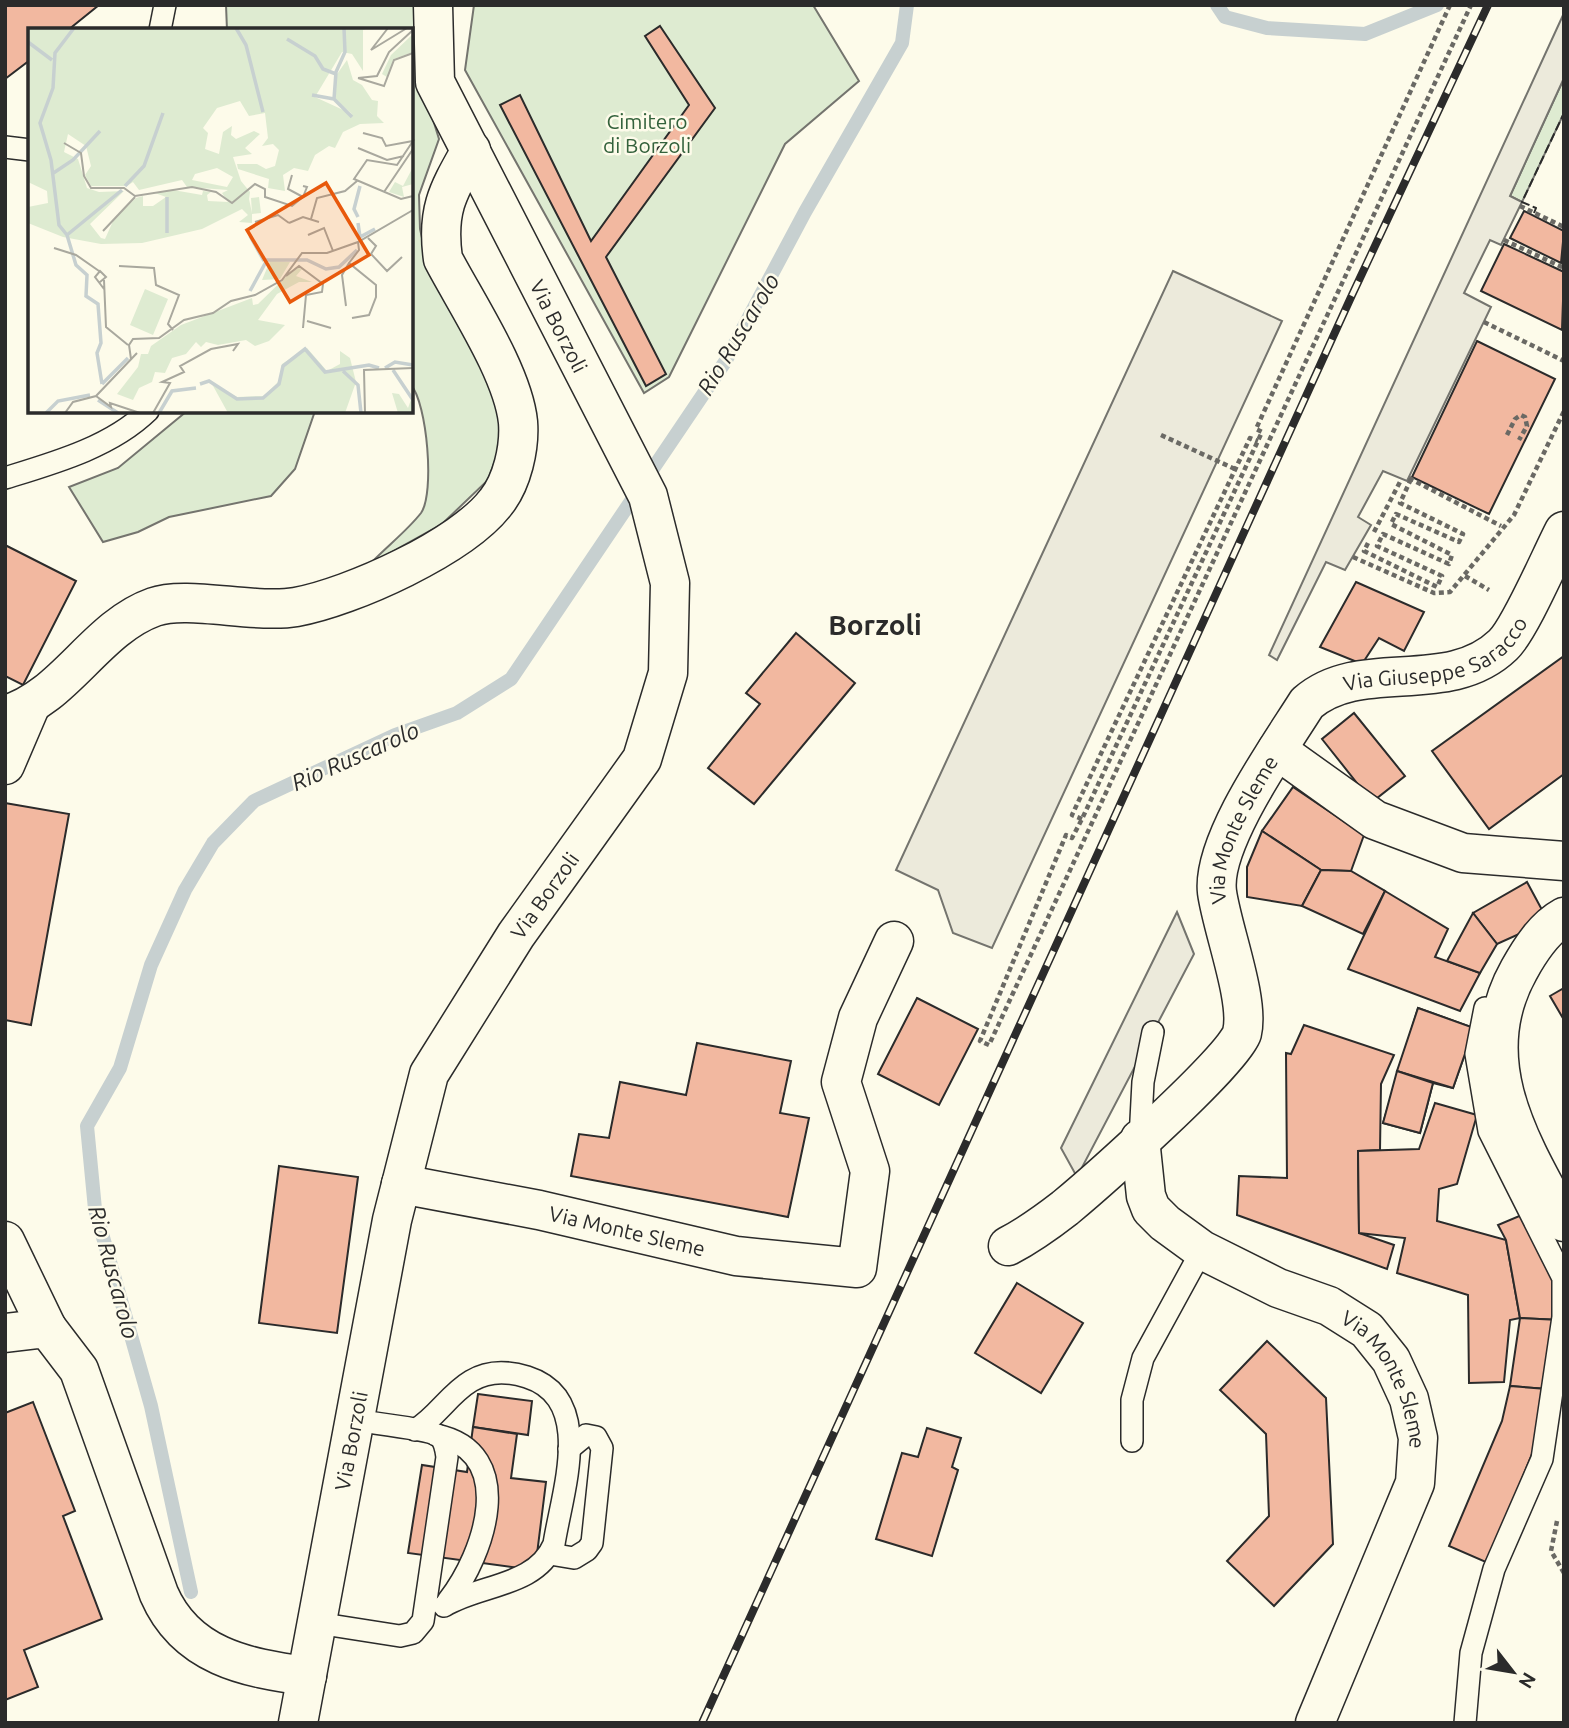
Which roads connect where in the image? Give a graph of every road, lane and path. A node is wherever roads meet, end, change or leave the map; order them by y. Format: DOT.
graph roads {
  1 [pos="165,5"];
  2 [pos="433,5"];
  3 [pos="1450,5"];
  4 [pos="1471,5"];
  5 [pos="160,28"];
  6 [pos="5,147"];
  7 [pos="28,150"];
  8 [pos="471,150"];
  9 [pos="1520,206"];
  10 [pos="1564,227"];
  11 [pos="1504,240"];
  12 [pos="1564,268"];
  13 [pos="1484,322"];
  14 [pos="1564,360"];
  15 [pos="1564,411"];
  16 [pos="146,413"];
  17 [pos="1161,435"];
  18 [pos="1507,435"];
  19 [pos="1519,440"];
  20 [pos="1258,441"];
  21 [pos="1235,469"];
  22 [pos="5,478"];
  23 [pos="1401,480"];
  24 [pos="1502,526"];
  25 [pos="1564,531"];
  26 [pos="1374,532"];
  27 [pos="1368,543"];
  28 [pos="1353,556"];
  29 [pos="1465,576"];
  30 [pos="1492,591"];
  31 [pos="17,712"];
  32 [pos="1277,750"];
  33 [pos="5,765"];
  34 [pos="1082,819"];
  35 [pos="1564,861"];
  36 [pos="1558,920"];
  37 [pos="894,941"];
  38 [pos="1153,1032"];
  39 [pos="1140,1139"];
  40 [pos="401,1184"];
  41 [pos="1564,1222"];
  42 [pos="5,1241"];
  43 [pos="1008,1246"];
  44 [pos="1202,1250"];
  45 [pos="47,1328"];
  46 [pos="5,1333"];
  47 [pos="355,1420"];
  48 [pos="415,1430"];
  49 [pos="436,1435"];
  50 [pos="1132,1441"];
  51 [pos="569,1449"];
  52 [pos="1560,1515"];
  53 [pos="550,1554"];
  54 [pos="1564,1573"];
  55 [pos="444,1606"];
  56 [pos="317,1623"];
  57 [pos="413,1633"];
  58 [pos="307,1676"];
  59 [pos="298,1723"];
  60 [pos="1315,1723"];
  61 [pos="1465,1723"];
  1 -- 5 [label="lane"];
  2 -- 8 [label="street, Via Borzoli"];
  3 -- 20 [label="path"];
  4 -- 34 [label="path"];
  6 -- 7 [label="lane"];
  8 -- 31 [label="street"];
  8 -- 40 [label="street, Via Borzoli"];
  9 -- 10 [label="path"];
  11 -- 12 [label="path"];
  13 -- 14 [label="path"];
  15 -- 24 [label="path"];
  16 -- 22 [label="lane"];
  17 -- 21 [label="path"];
  18 -- 19 [label="path"];
  20 -- 21 [label="path"];
  20 -- 34 [label="path"];
  21 -- 34 [label="path"];
  23 -- 26 [label="path"];
  24 -- 27 [label="path"];
  24 -- 29 [label="path"];
  25 -- 32 [label="street, Via Giuseppe Saracco"];
  28 -- 29 [label="path"];
  29 -- 30 [label="path"];
  31 -- 33 [label="street"];
  32 -- 35 [label="street, Via Monte Sleme"];
  32 -- 39 [label="street, Via Monte Sleme"];
  36 -- 41 [label="street"];
  36 -- 61 [label="lane"];
  37 -- 40 [label="street, Via Monte Sleme"];
  38 -- 39 [label="lane"];
  39 -- 43 [label="street, Via Monte Sleme"];
  39 -- 44 [label="street, Via Monte Sleme"];
  40 -- 47 [label="street, Via Borzoli"];
  42 -- 45 [label="street"];
  44 -- 50 [label="lane"];
  44 -- 60 [label="street, Via Monte Sleme"];
  45 -- 46 [label="street"];
  45 -- 58 [label="street"];
  47 -- 48 [label="lane"];
  47 -- 56 [label="street, Via Borzoli"];
  48 -- 49 [label="lane"];
  48 -- 51 [label="lane"];
  49 -- 55 [label="lane"];
  49 -- 57 [label="lane"];
  51 -- 53 [label="lane"];
  51 -- 53 [label="lane"];
  52 -- 54 [label="path"];
  53 -- 55 [label="lane"];
  55 -- 57 [label="lane"];
  56 -- 57 [label="lane"];
  56 -- 58 [label="street, Via Borzoli"];
  58 -- 59 [label="street, Via Borzoli"];
}
